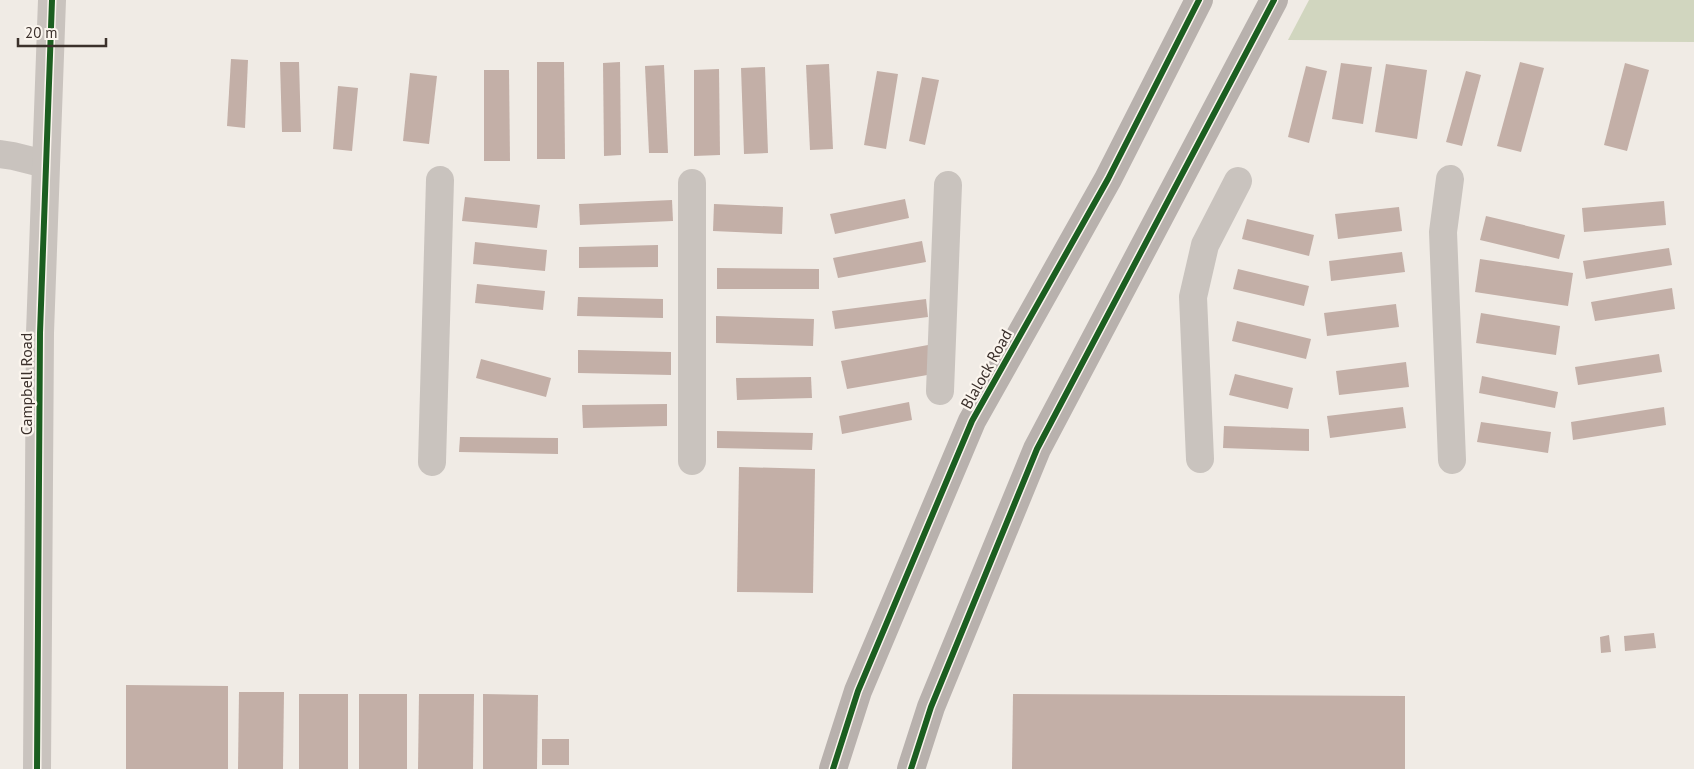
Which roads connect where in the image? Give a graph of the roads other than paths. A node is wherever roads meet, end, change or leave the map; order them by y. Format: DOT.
graph roads {
  1 [pos="52,0"];
  2 [pos="1198,0"];
  3 [pos="1274,0"];
  4 [pos="0,154"];
  5 [pos="45,164"];
  6 [pos="1450,178"];
  7 [pos="440,180"];
  8 [pos="1238,181"];
  9 [pos="692,183"];
  10 [pos="948,185"];
  11 [pos="940,391"];
  12 [pos="1200,459"];
  13 [pos="1452,460"];
  14 [pos="692,461"];
  15 [pos="432,462"];
  16 [pos="37,769"];
  17 [pos="834,769"];
  18 [pos="911,769"];
  1 -- 5 [label="street, Campbell Road"];
  2 -- 17 [label="main road, Blalock Road"];
  3 -- 18 [label="main road"];
  4 -- 5 [label="street"];
  5 -- 16 [label="street, Campbell Road"];
  6 -- 13 [label="street"];
  7 -- 15 [label="street"];
  8 -- 12 [label="street"];
  9 -- 14 [label="street"];
  10 -- 11 [label="street"];
}
